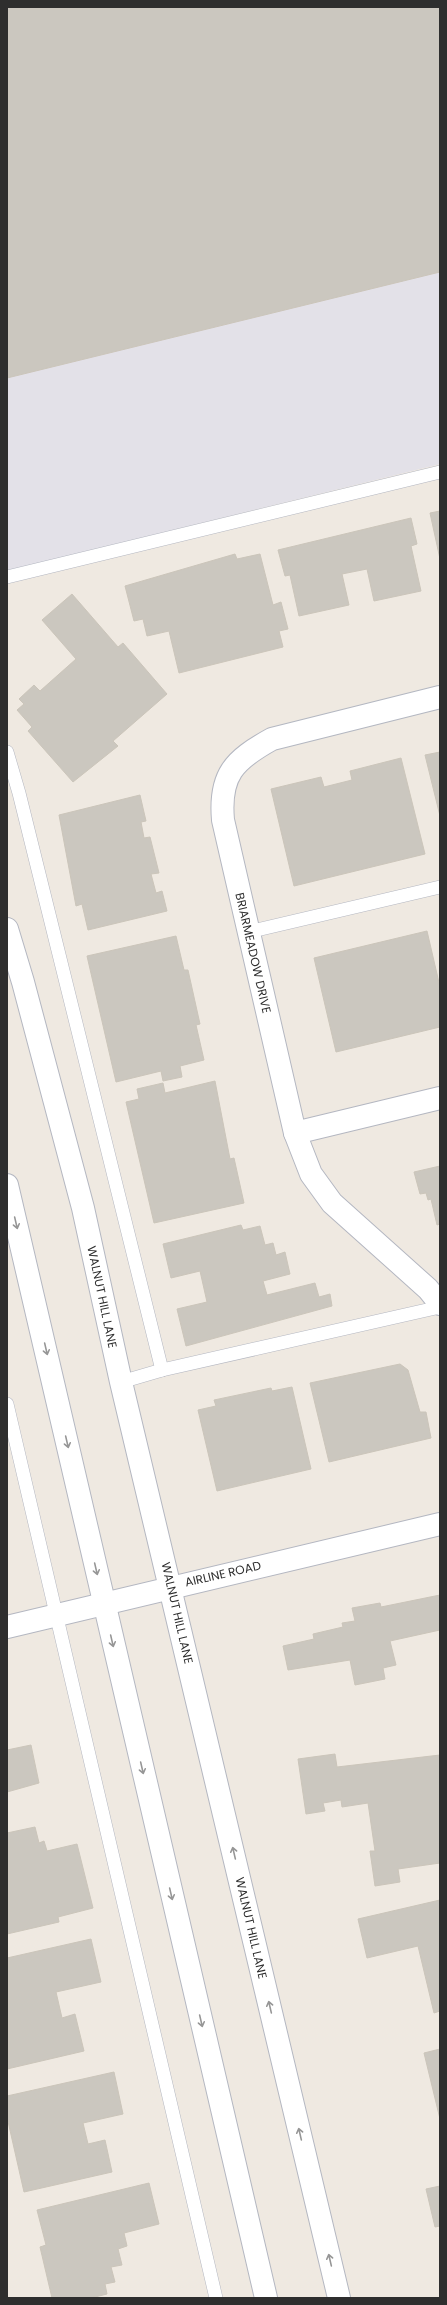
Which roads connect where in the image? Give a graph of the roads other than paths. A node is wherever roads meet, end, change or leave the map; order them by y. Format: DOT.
graph roads {
  1 [pos="440,472"];
  2 [pos="7,577"];
  3 [pos="440,697"];
  4 [pos="7,752"];
  5 [pos="440,887"];
  6 [pos="7,929"];
  7 [pos="248,932"];
  8 [pos="440,1098"];
  9 [pos="295,1132"];
  10 [pos="7,1185"];
  11 [pos="440,1306"];
  12 [pos="162,1370"];
  13 [pos="121,1382"];
  14 [pos="7,1404"];
  15 [pos="440,1524"];
  16 [pos="171,1587"];
  17 [pos="103,1603"];
  18 [pos="58,1614"];
  19 [pos="7,1627"];
  20 [pos="216,2298"];
  21 [pos="266,2298"];
  22 [pos="339,2298"];
  1 -- 2 [label="lane"];
  3 -- 7 [label="main road, BRIARMEADOW DRIVE"];
  4 -- 12 [label="lane"];
  5 -- 7 [label="lane"];
  6 -- 13 [label="main road, WALNUT HILL LANE"];
  7 -- 9 [label="main road, BRIARMEADOW DRIVE"];
  8 -- 9 [label="main road"];
  9 -- 11 [label="main road, BRIARMEADOW DRIVE"];
  10 -- 17 [label="main road, one-way"];
  11 -- 12 [label="lane"];
  12 -- 13 [label="lane"];
  13 -- 16 [label="main road, WALNUT HILL LANE"];
  14 -- 18 [label="lane"];
  15 -- 16 [label="main road, AIRLINE ROAD"];
  16 -- 17 [label="main road, AIRLINE ROAD"];
  22 -- 16 [label="main road, WALNUT HILL LANE, one-way"];
  17 -- 18 [label="main road, AIRLINE ROAD"];
  17 -- 21 [label="main road, one-way"];
  18 -- 19 [label="main road, AIRLINE ROAD"];
  18 -- 20 [label="lane"];
}
